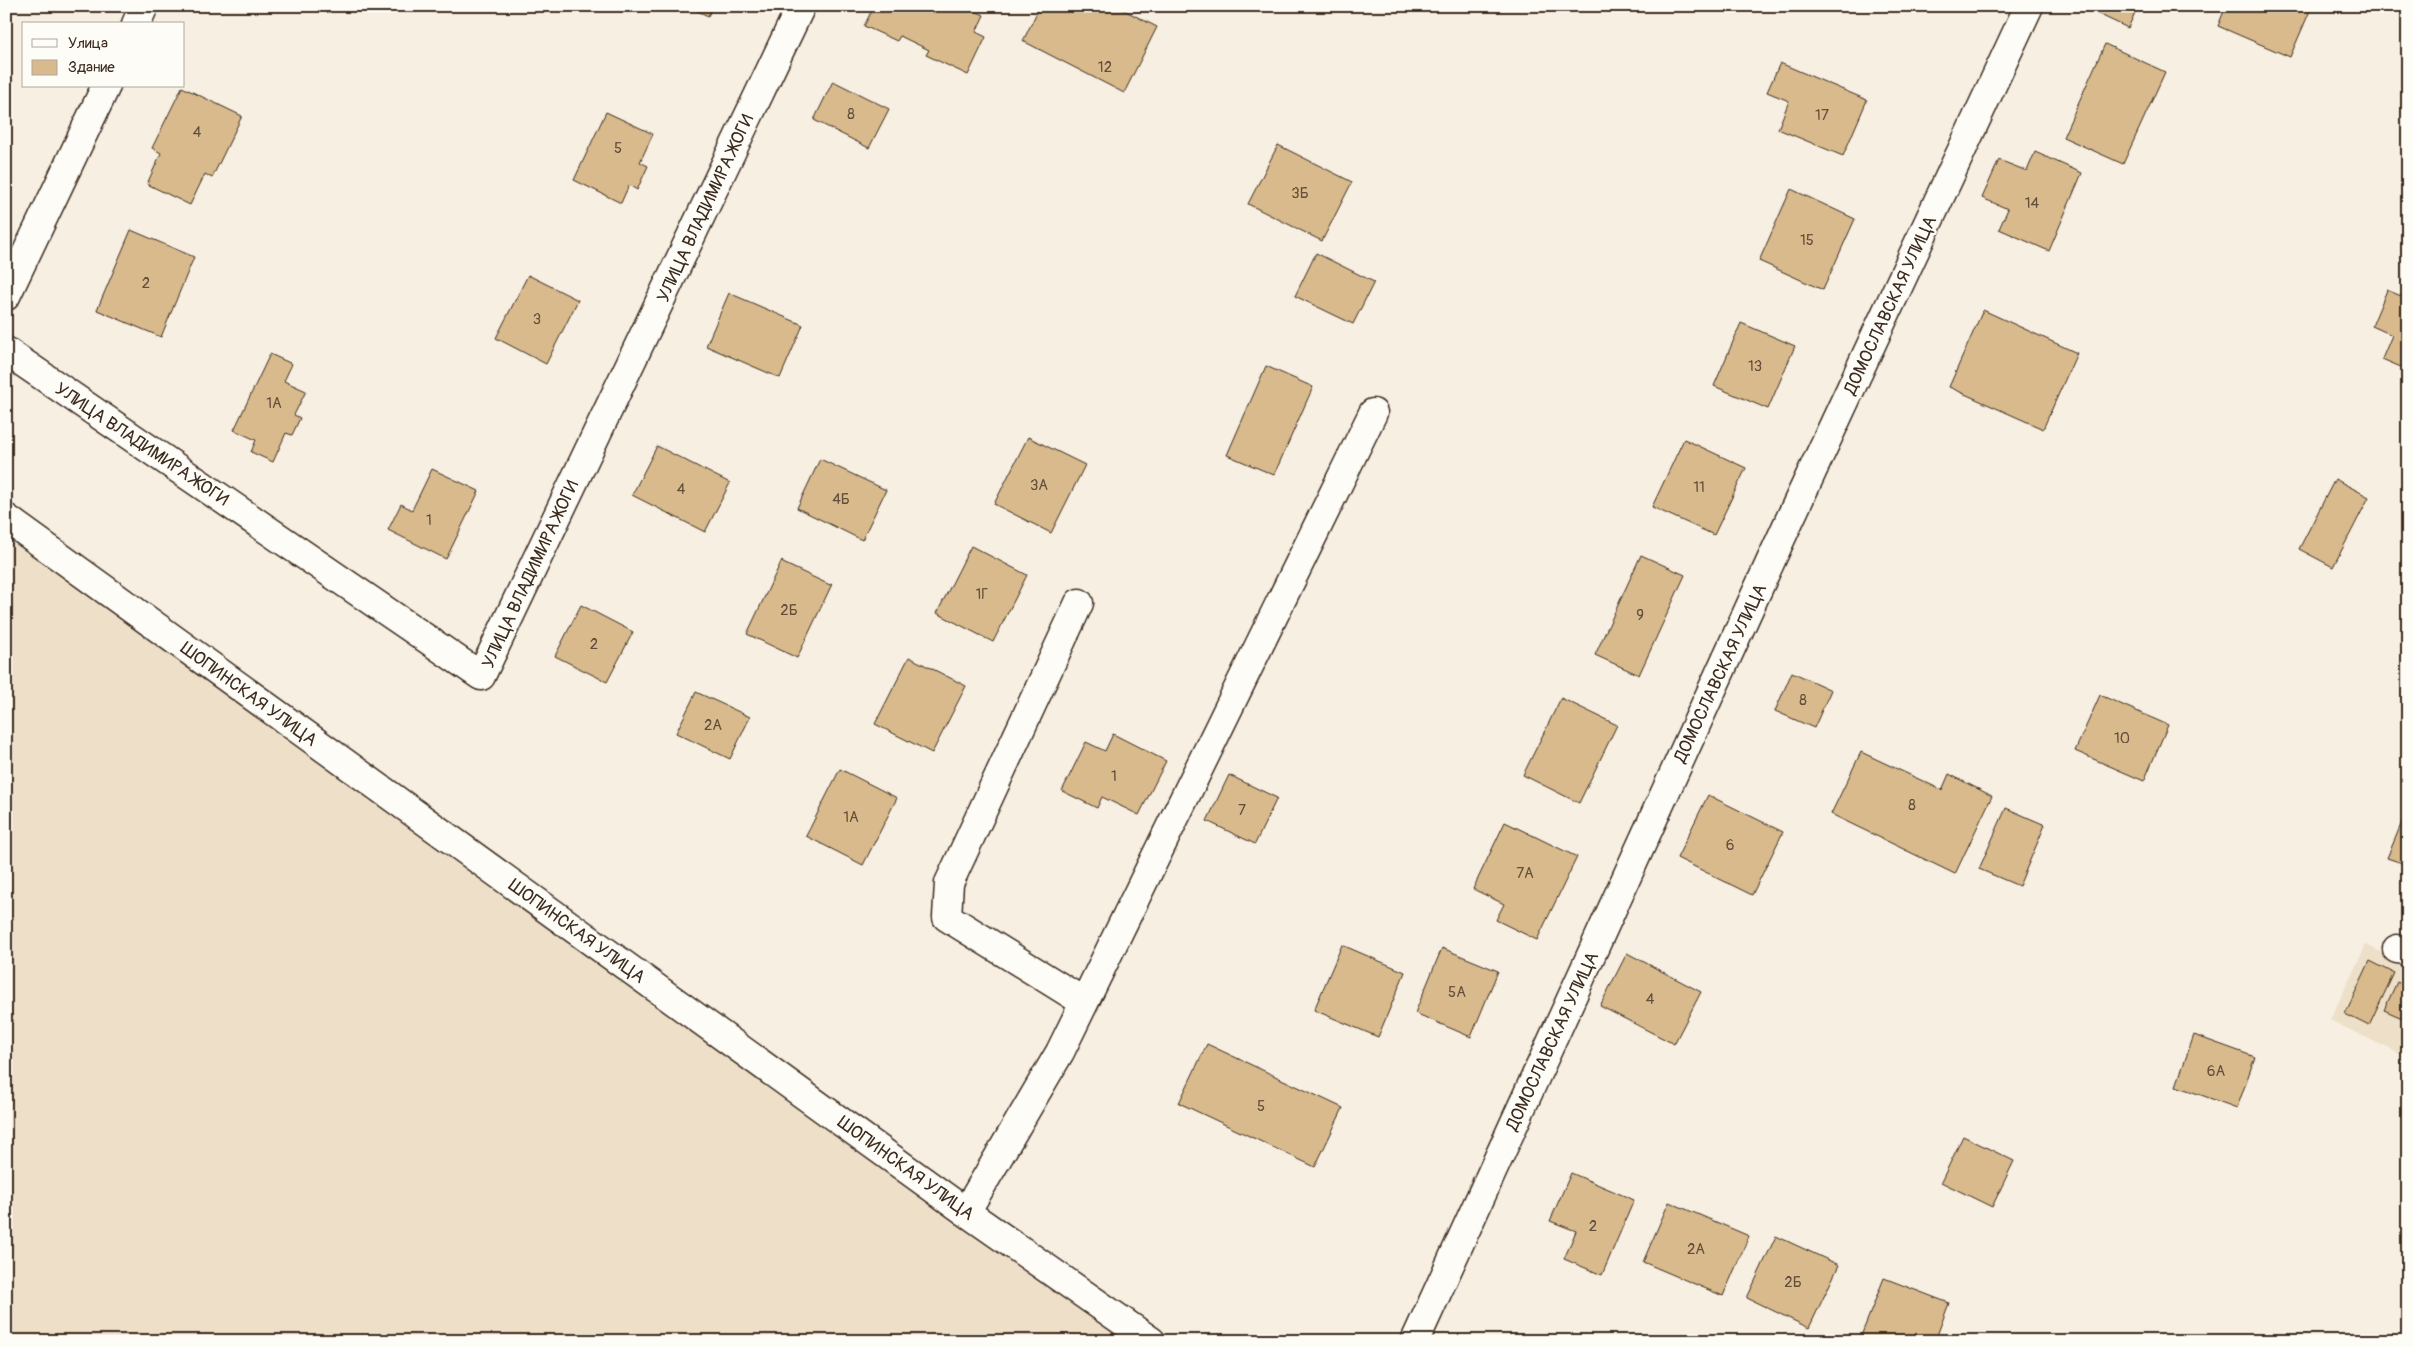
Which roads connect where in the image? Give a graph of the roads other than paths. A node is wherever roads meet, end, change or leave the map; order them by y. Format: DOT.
graph roads {
  1 [pos="144,6"];
  2 [pos="801,6"];
  3 [pos="2030,6"];
  4 [pos="137,22"];
  5 [pos="105,88"];
  6 [pos="6,296"];
  7 [pos="6,351"];
  8 [pos="1373,413"];
  9 [pos="6,518"];
  10 [pos="1079,603"];
  11 [pos="1084,1002"];
  12 [pos="966,1212"];
  13 [pos="1151,1341"];
  14 [pos="1415,1341"];
  1 -- 4 [label="street"];
  2 -- 7 [label="street, УЛИЦА ВЛАДИМИРА ЖОГИ"];
  3 -- 14 [label="street, ДОМОСЛАВСКАЯ УЛИЦА"];
  5 -- 6 [label="street"];
  8 -- 11 [label="street"];
  9 -- 12 [label="street, ШОПИНСКАЯ УЛИЦА"];
  10 -- 11 [label="street"];
  11 -- 12 [label="street"];
  12 -- 13 [label="street, ШОПИНСКАЯ УЛИЦА"];
}
